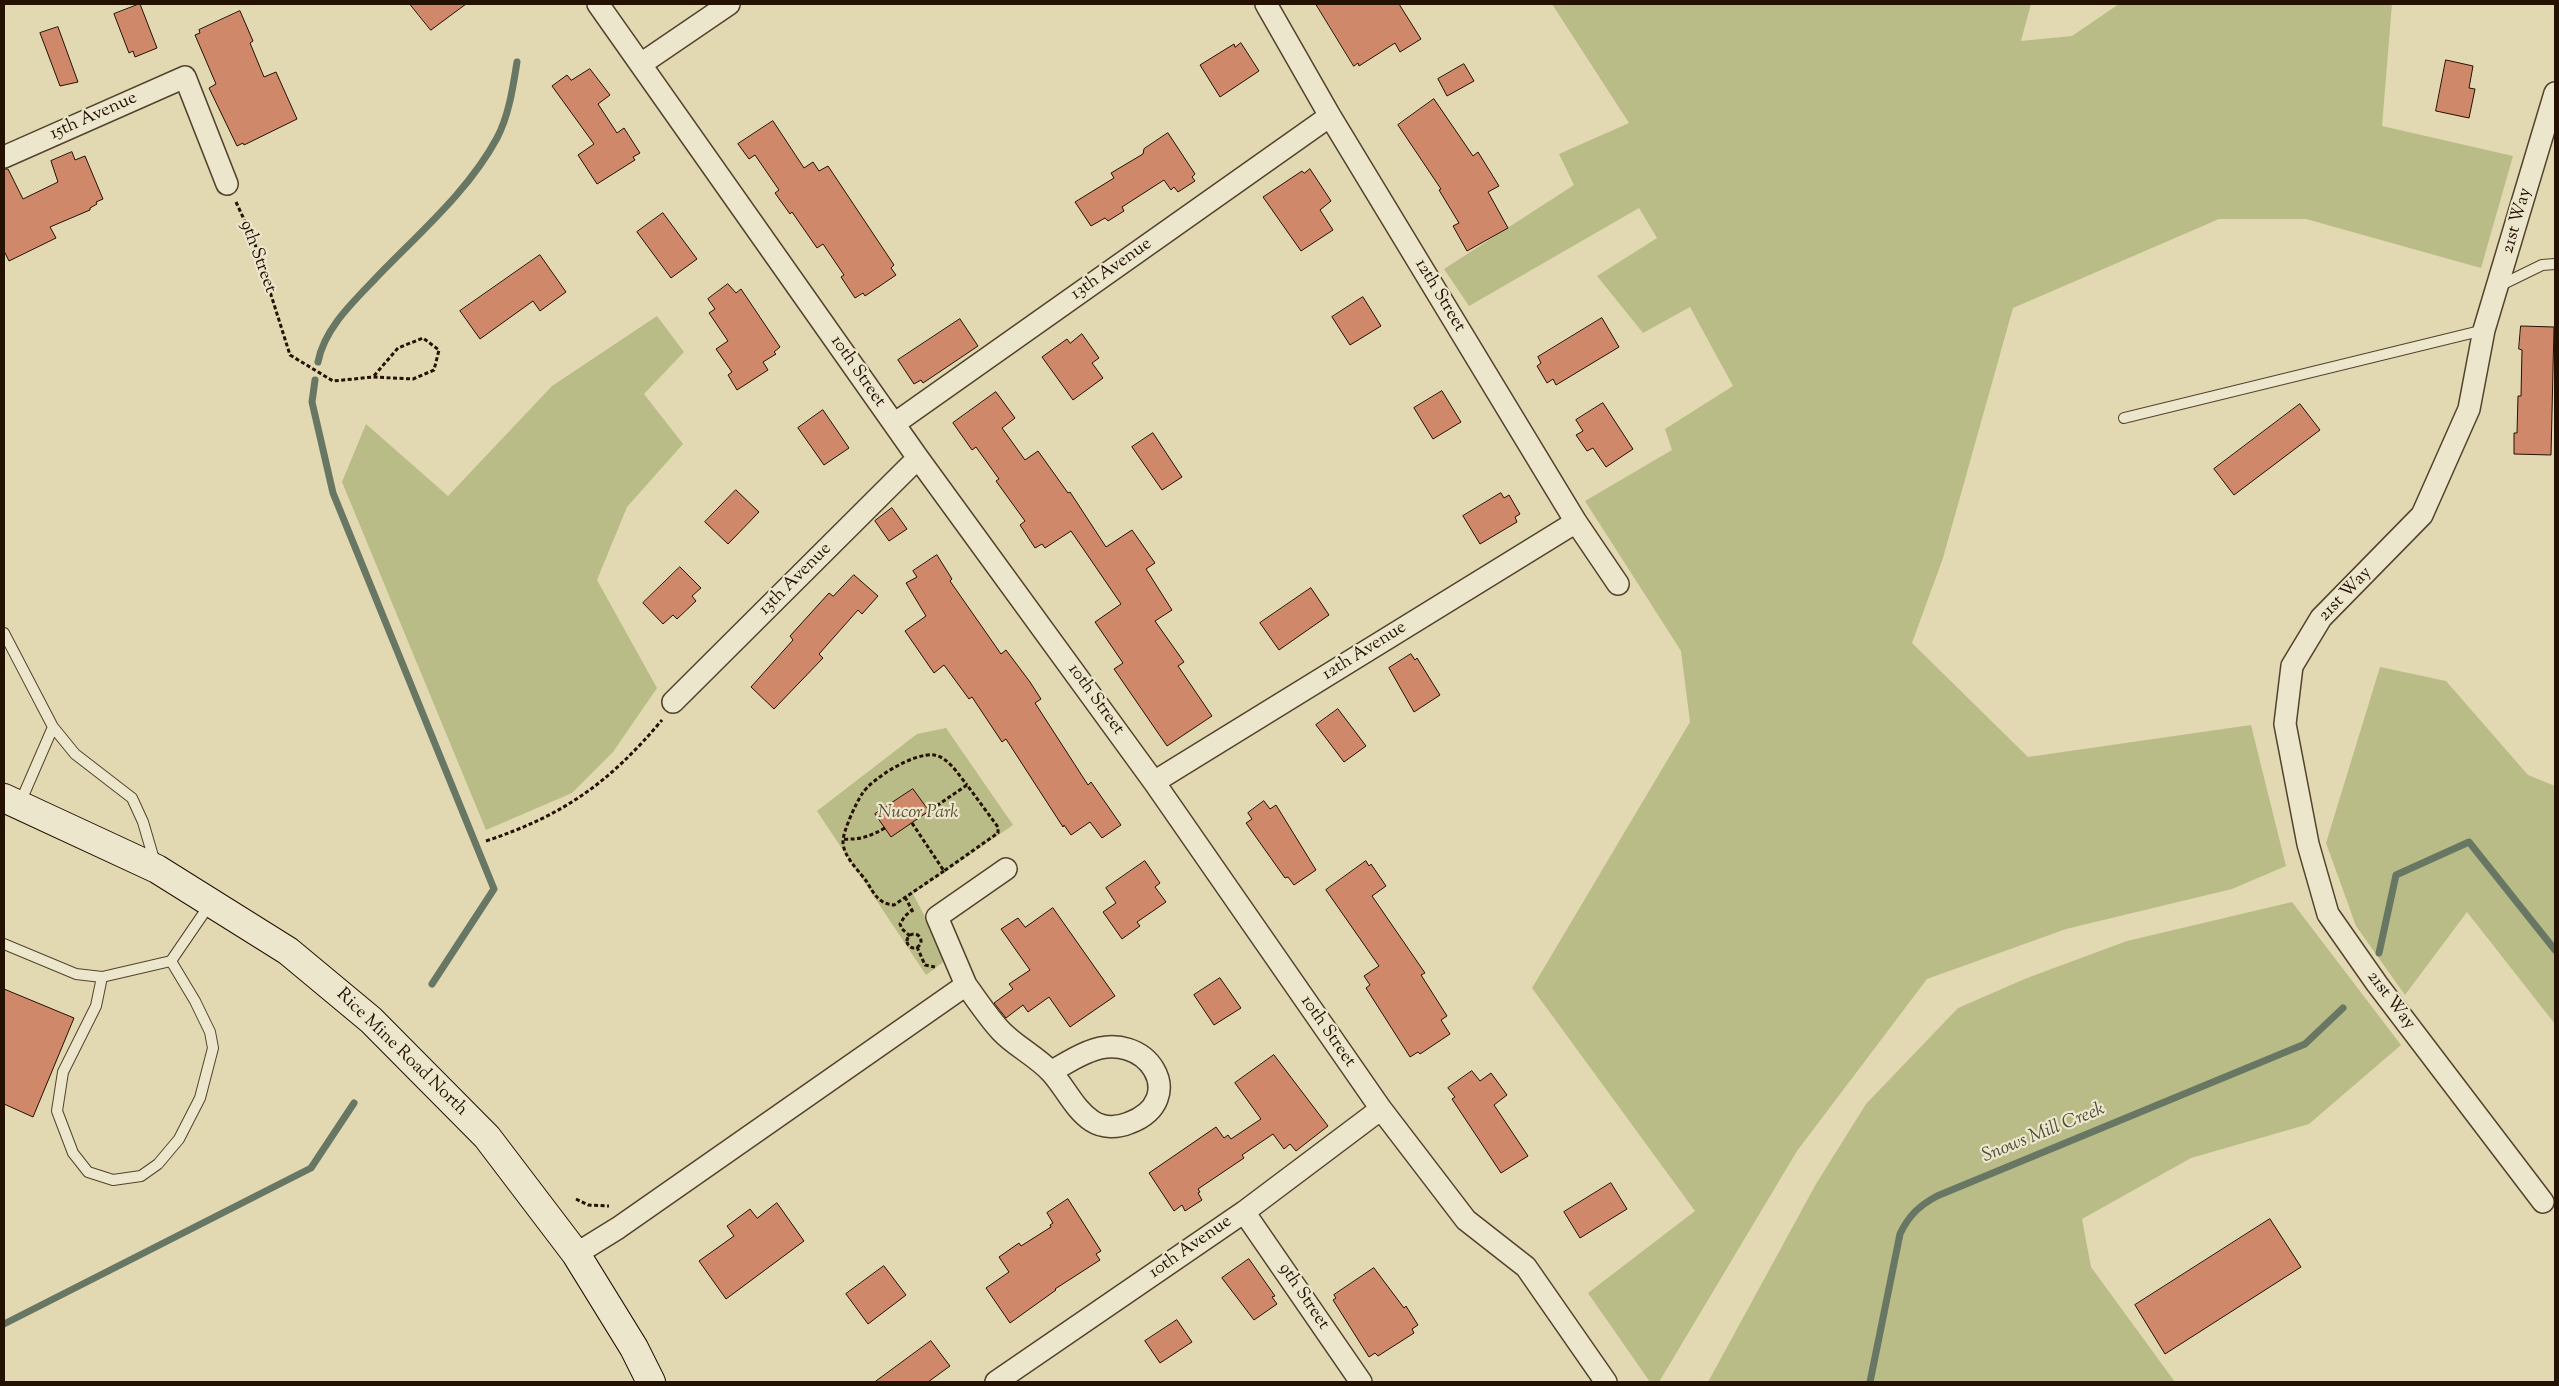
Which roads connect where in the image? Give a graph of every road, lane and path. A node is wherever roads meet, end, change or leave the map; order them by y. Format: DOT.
graph roads {
  1 [pos="598,4"];
  2 [pos="729,4"];
  3 [pos="1266,4"];
  4 [pos="641,64"];
  5 [pos="2555,93"];
  6 [pos="1330,116"];
  7 [pos="4,157"];
  8 [pos="227,184"];
  9 [pos="2555,264"];
  10 [pos="2499,286"];
  11 [pos="2484,330"];
  12 [pos="373,377"];
  13 [pos="2124,418"];
  14 [pos="894,424"];
  15 [pos="918,458"];
  16 [pos="1576,522"];
  17 [pos="1618,584"];
  18 [pos="4,633"];
  19 [pos="673,702"];
  20 [pos="53,727"];
  21 [pos="1154,782"];
  22 [pos="967,785"];
  23 [pos="12,801"];
  24 [pos="929,811"];
  25 [pos="912,823"];
  26 [pos="885,828"];
  27 [pos="844,839"];
  28 [pos="486,841"];
  29 [pos="157,869"];
  30 [pos="1006,869"];
  31 [pos="944,871"];
  32 [pos="212,902"];
  33 [pos="912,910"];
  34 [pos="910,936"];
  35 [pos="4,944"];
  36 [pos="917,947"];
  37 [pos="170,961"];
  38 [pos="939,967"];
  39 [pos="102,977"];
  40 [pos="966,985"];
  41 [pos="1051,1072"];
  42 [pos="1381,1109"];
  43 [pos="2543,1202"];
  44 [pos="1244,1212"];
  45 [pos="576,1254"];
  46 [pos="651,1382"];
  47 [pos="996,1382"];
  48 [pos="1361,1382"];
  49 [pos="1606,1382"];
  1 -- 4 [label="street, 10th Street"];
  2 -- 4 [label="street"];
  3 -- 6 [label="street, 12th Street"];
  4 -- 14 [label="street, 10th Street"];
  5 -- 10 [label="street, 21st Way"];
  6 -- 14 [label="street, 13th Avenue"];
  6 -- 16 [label="street, 12th Street"];
  7 -- 8 [label="street, 15th Avenue"];
  8 -- 12 [label="path, 9th Street"];
  9 -- 10 [label="lane"];
  10 -- 11 [label="street, 21st Way"];
  11 -- 13 [label="lane"];
  11 -- 43 [label="street, 21st Way"];
  12 -- 12 [label="path, 9th Street"];
  14 -- 15 [label="street, 10th Street"];
  15 -- 19 [label="street, 13th Avenue"];
  15 -- 21 [label="street, 10th Street"];
  16 -- 17 [label="street, 12th Street"];
  16 -- 21 [label="street, 12th Avenue"];
  18 -- 20 [label="lane"];
  19 -- 28 [label="path"];
  20 -- 23 [label="lane"];
  20 -- 29 [label="lane"];
  21 -- 42 [label="street, 10th Street"];
  22 -- 24 [label="path"];
  22 -- 27 [label="path"];
  22 -- 31 [label="path"];
  23 -- 29 [label="main road, Rice Mine Road North"];
  25 -- 31 [label="path"];
  26 -- 27 [label="path"];
  27 -- 31 [label="path"];
  29 -- 32 [label="main road, Rice Mine Road North"];
  30 -- 40 [label="street"];
  32 -- 37 [label="lane"];
  32 -- 45 [label="main road, Rice Mine Road North"];
  33 -- 34 [label="path"];
  34 -- 36 [label="path"];
  34 -- 36 [label="path"];
  35 -- 39 [label="lane"];
  36 -- 38 [label="path"];
  37 -- 39 [label="lane"];
  37 -- 39 [label="lane"];
  40 -- 41 [label="street"];
  40 -- 45 [label="street"];
  41 -- 41 [label="street"];
  42 -- 44 [label="street, 10th Avenue"];
  42 -- 49 [label="street, 10th Street"];
  44 -- 47 [label="street, 10th Avenue"];
  44 -- 48 [label="street, 9th Street"];
  45 -- 46 [label="main road, Rice Mine Road North"];
}
